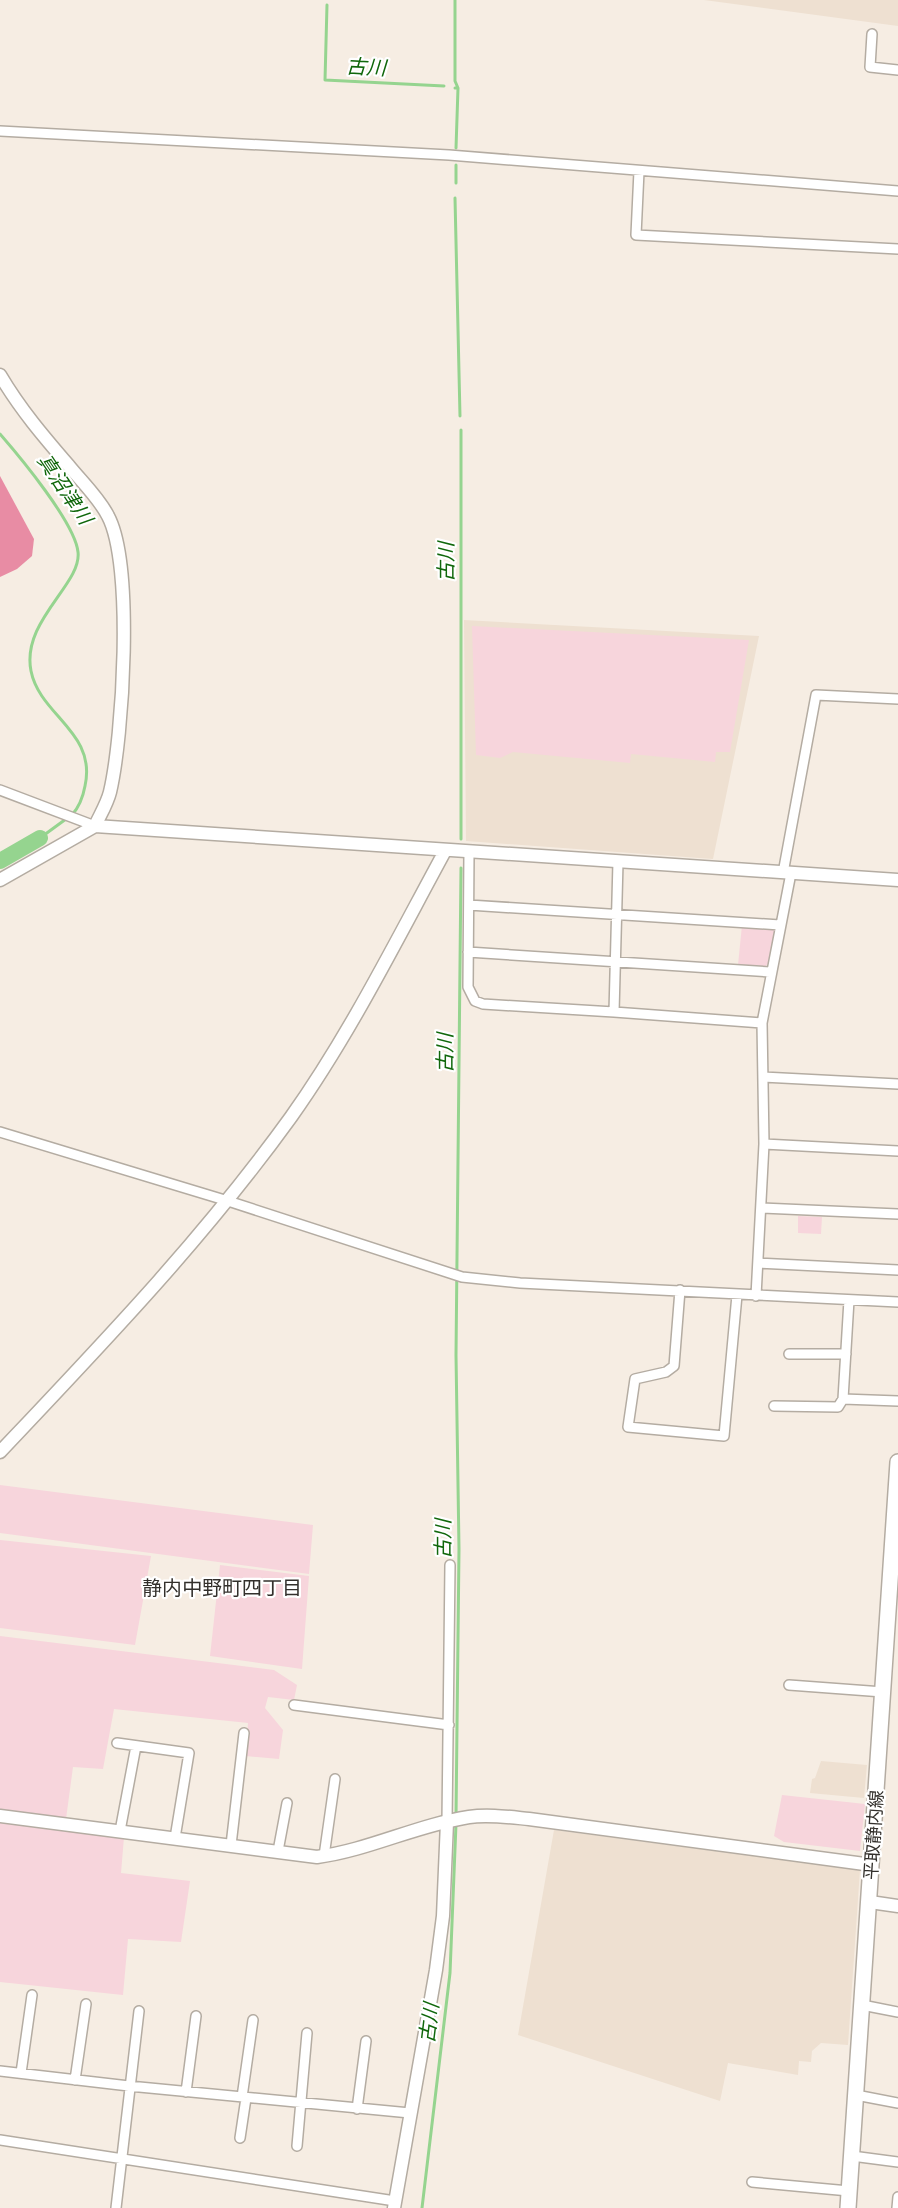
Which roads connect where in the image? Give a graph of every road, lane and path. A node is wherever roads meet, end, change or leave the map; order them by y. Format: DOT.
graph roads {
  1 [pos="872,34"];
  2 [pos="898,70"];
  3 [pos="0,131"];
  4 [pos="639,171"];
  5 [pos="898,191"];
  6 [pos="898,249"];
  7 [pos="0,375"];
  8 [pos="898,699"];
  9 [pos="0,790"];
  10 [pos="95,826"];
  11 [pos="445,851"];
  12 [pos="469,852"];
  13 [pos="618,862"];
  14 [pos="787,873"];
  15 [pos="0,880"];
  16 [pos="898,880"];
  17 [pos="469,905"];
  18 [pos="617,914"];
  19 [pos="780,925"];
  20 [pos="468,952"];
  21 [pos="616,963"];
  22 [pos="770,972"];
  23 [pos="614,1012"];
  24 [pos="762,1023"];
  25 [pos="763,1077"];
  26 [pos="898,1084"];
  27 [pos="0,1132"];
  28 [pos="764,1144"];
  29 [pos="898,1151"];
  30 [pos="228,1201"];
  31 [pos="761,1208"];
  32 [pos="898,1214"];
  33 [pos="758,1263"];
  34 [pos="898,1270"];
  35 [pos="680,1290"];
  36 [pos="737,1295"];
  37 [pos="756,1296"];
  38 [pos="849,1300"];
  39 [pos="898,1302"];
  40 [pos="789,1354"];
  41 [pos="846,1354"];
  42 [pos="843,1399"];
  43 [pos="898,1401"];
  44 [pos="774,1406"];
  45 [pos="0,1452"];
  46 [pos="898,1462"];
  47 [pos="450,1565"];
  48 [pos="789,1684"];
  49 [pos="883,1692"];
  50 [pos="294,1705"];
  51 [pos="449,1725"];
  52 [pos="244,1733"];
  53 [pos="117,1743"];
  54 [pos="136,1746"];
  55 [pos="335,1779"];
  56 [pos="287,1803"];
  57 [pos="0,1816"];
  58 [pos="447,1822"];
  59 [pos="120,1832"];
  60 [pos="176,1838"];
  61 [pos="231,1845"];
  62 [pos="279,1851"];
  63 [pos="324,1856"];
  64 [pos="872,1865"];
  65 [pos="870,1902"];
  66 [pos="898,1906"];
  67 [pos="32,1995"];
  68 [pos="86,2004"];
  69 [pos="862,2005"];
  70 [pos="139,2011"];
  71 [pos="898,2012"];
  72 [pos="196,2016"];
  73 [pos="253,2020"];
  74 [pos="307,2033"];
  75 [pos="366,2041"];
  76 [pos="0,2071"];
  77 [pos="21,2073"];
  78 [pos="75,2080"];
  79 [pos="129,2086"];
  80 [pos="186,2092"];
  81 [pos="856,2095"];
  82 [pos="244,2098"];
  83 [pos="301,2103"];
  84 [pos="898,2103"];
  85 [pos="357,2109"];
  86 [pos="410,2113"];
  87 [pos="240,2139"];
  88 [pos="0,2140"];
  89 [pos="297,2146"];
  90 [pos="852,2156"];
  91 [pos="121,2158"];
  92 [pos="898,2162"];
  93 [pos="752,2182"];
  94 [pos="849,2191"];
  95 [pos="898,2197"];
  96 [pos="394,2204"];
  97 [pos="116,2208"];
  98 [pos="848,2208"];
  99 [pos="897,2208"];
  1 -- 2 [label="street"];
  3 -- 4 [label="street"];
  4 -- 5 [label="street"];
  4 -- 6 [label="street"];
  7 -- 10 [label="street"];
  8 -- 14 [label="street"];
  9 -- 10 [label="street"];
  10 -- 11 [label="street"];
  10 -- 15 [label="street"];
  11 -- 12 [label="street"];
  11 -- 30 [label="street"];
  12 -- 13 [label="street"];
  12 -- 17 [label="street"];
  13 -- 14 [label="street"];
  13 -- 18 [label="street"];
  14 -- 16 [label="street"];
  14 -- 19 [label="street"];
  17 -- 18 [label="street"];
  17 -- 20 [label="street"];
  18 -- 19 [label="street"];
  18 -- 21 [label="street"];
  19 -- 22 [label="street"];
  20 -- 21 [label="street"];
  20 -- 23 [label="street"];
  21 -- 22 [label="street"];
  21 -- 23 [label="street"];
  22 -- 24 [label="street"];
  23 -- 24 [label="street"];
  24 -- 25 [label="street"];
  25 -- 26 [label="street"];
  25 -- 28 [label="street"];
  27 -- 30 [label="street"];
  28 -- 29 [label="street"];
  28 -- 31 [label="street"];
  30 -- 35 [label="street"];
  30 -- 45 [label="street"];
  31 -- 32 [label="street"];
  31 -- 33 [label="street"];
  33 -- 34 [label="street"];
  33 -- 37 [label="street"];
  35 -- 36 [label="street"];
  35 -- 36 [label="street"];
  36 -- 37 [label="street"];
  37 -- 38 [label="street"];
  38 -- 39 [label="street"];
  38 -- 41 [label="street"];
  40 -- 41 [label="street"];
  41 -- 42 [label="street"];
  42 -- 43 [label="street"];
  42 -- 44 [label="street"];
  46 -- 49 [label="main road, 平取静内線"];
  47 -- 51 [label="street"];
  48 -- 49 [label="street"];
  49 -- 64 [label="main road, 平取静内線"];
  50 -- 51 [label="street"];
  51 -- 58 [label="street"];
  52 -- 61 [label="street"];
  53 -- 54 [label="street"];
  54 -- 59 [label="street"];
  54 -- 60 [label="street"];
  55 -- 63 [label="street"];
  56 -- 62 [label="street"];
  57 -- 59 [label="street"];
  58 -- 63 [label="street"];
  58 -- 64 [label="street"];
  58 -- 86 [label="street"];
  59 -- 60 [label="street"];
  60 -- 61 [label="street"];
  61 -- 62 [label="street"];
  62 -- 63 [label="street"];
  64 -- 65 [label="main road, 平取静内線"];
  65 -- 66 [label="street"];
  65 -- 69 [label="main road, 平取静内線"];
  67 -- 77 [label="street"];
  68 -- 78 [label="street"];
  69 -- 71 [label="street"];
  69 -- 81 [label="main road, 平取静内線"];
  70 -- 79 [label="street"];
  72 -- 80 [label="street"];
  73 -- 82 [label="street"];
  74 -- 83 [label="street"];
  75 -- 85 [label="street"];
  76 -- 77 [label="street"];
  77 -- 78 [label="street"];
  78 -- 79 [label="street"];
  79 -- 80 [label="street"];
  79 -- 91 [label="street"];
  80 -- 82 [label="street"];
  81 -- 84 [label="street"];
  81 -- 90 [label="main road, 平取静内線"];
  82 -- 83 [label="street"];
  82 -- 87 [label="street"];
  83 -- 85 [label="street"];
  83 -- 89 [label="street"];
  85 -- 86 [label="street"];
  86 -- 96 [label="street"];
  88 -- 91 [label="street"];
  90 -- 92 [label="street"];
  90 -- 94 [label="main road, 平取静内線"];
  91 -- 96 [label="street"];
  91 -- 97 [label="street"];
  93 -- 94 [label="street"];
  94 -- 98 [label="main road, 平取静内線"];
  95 -- 99 [label="street"];
}
